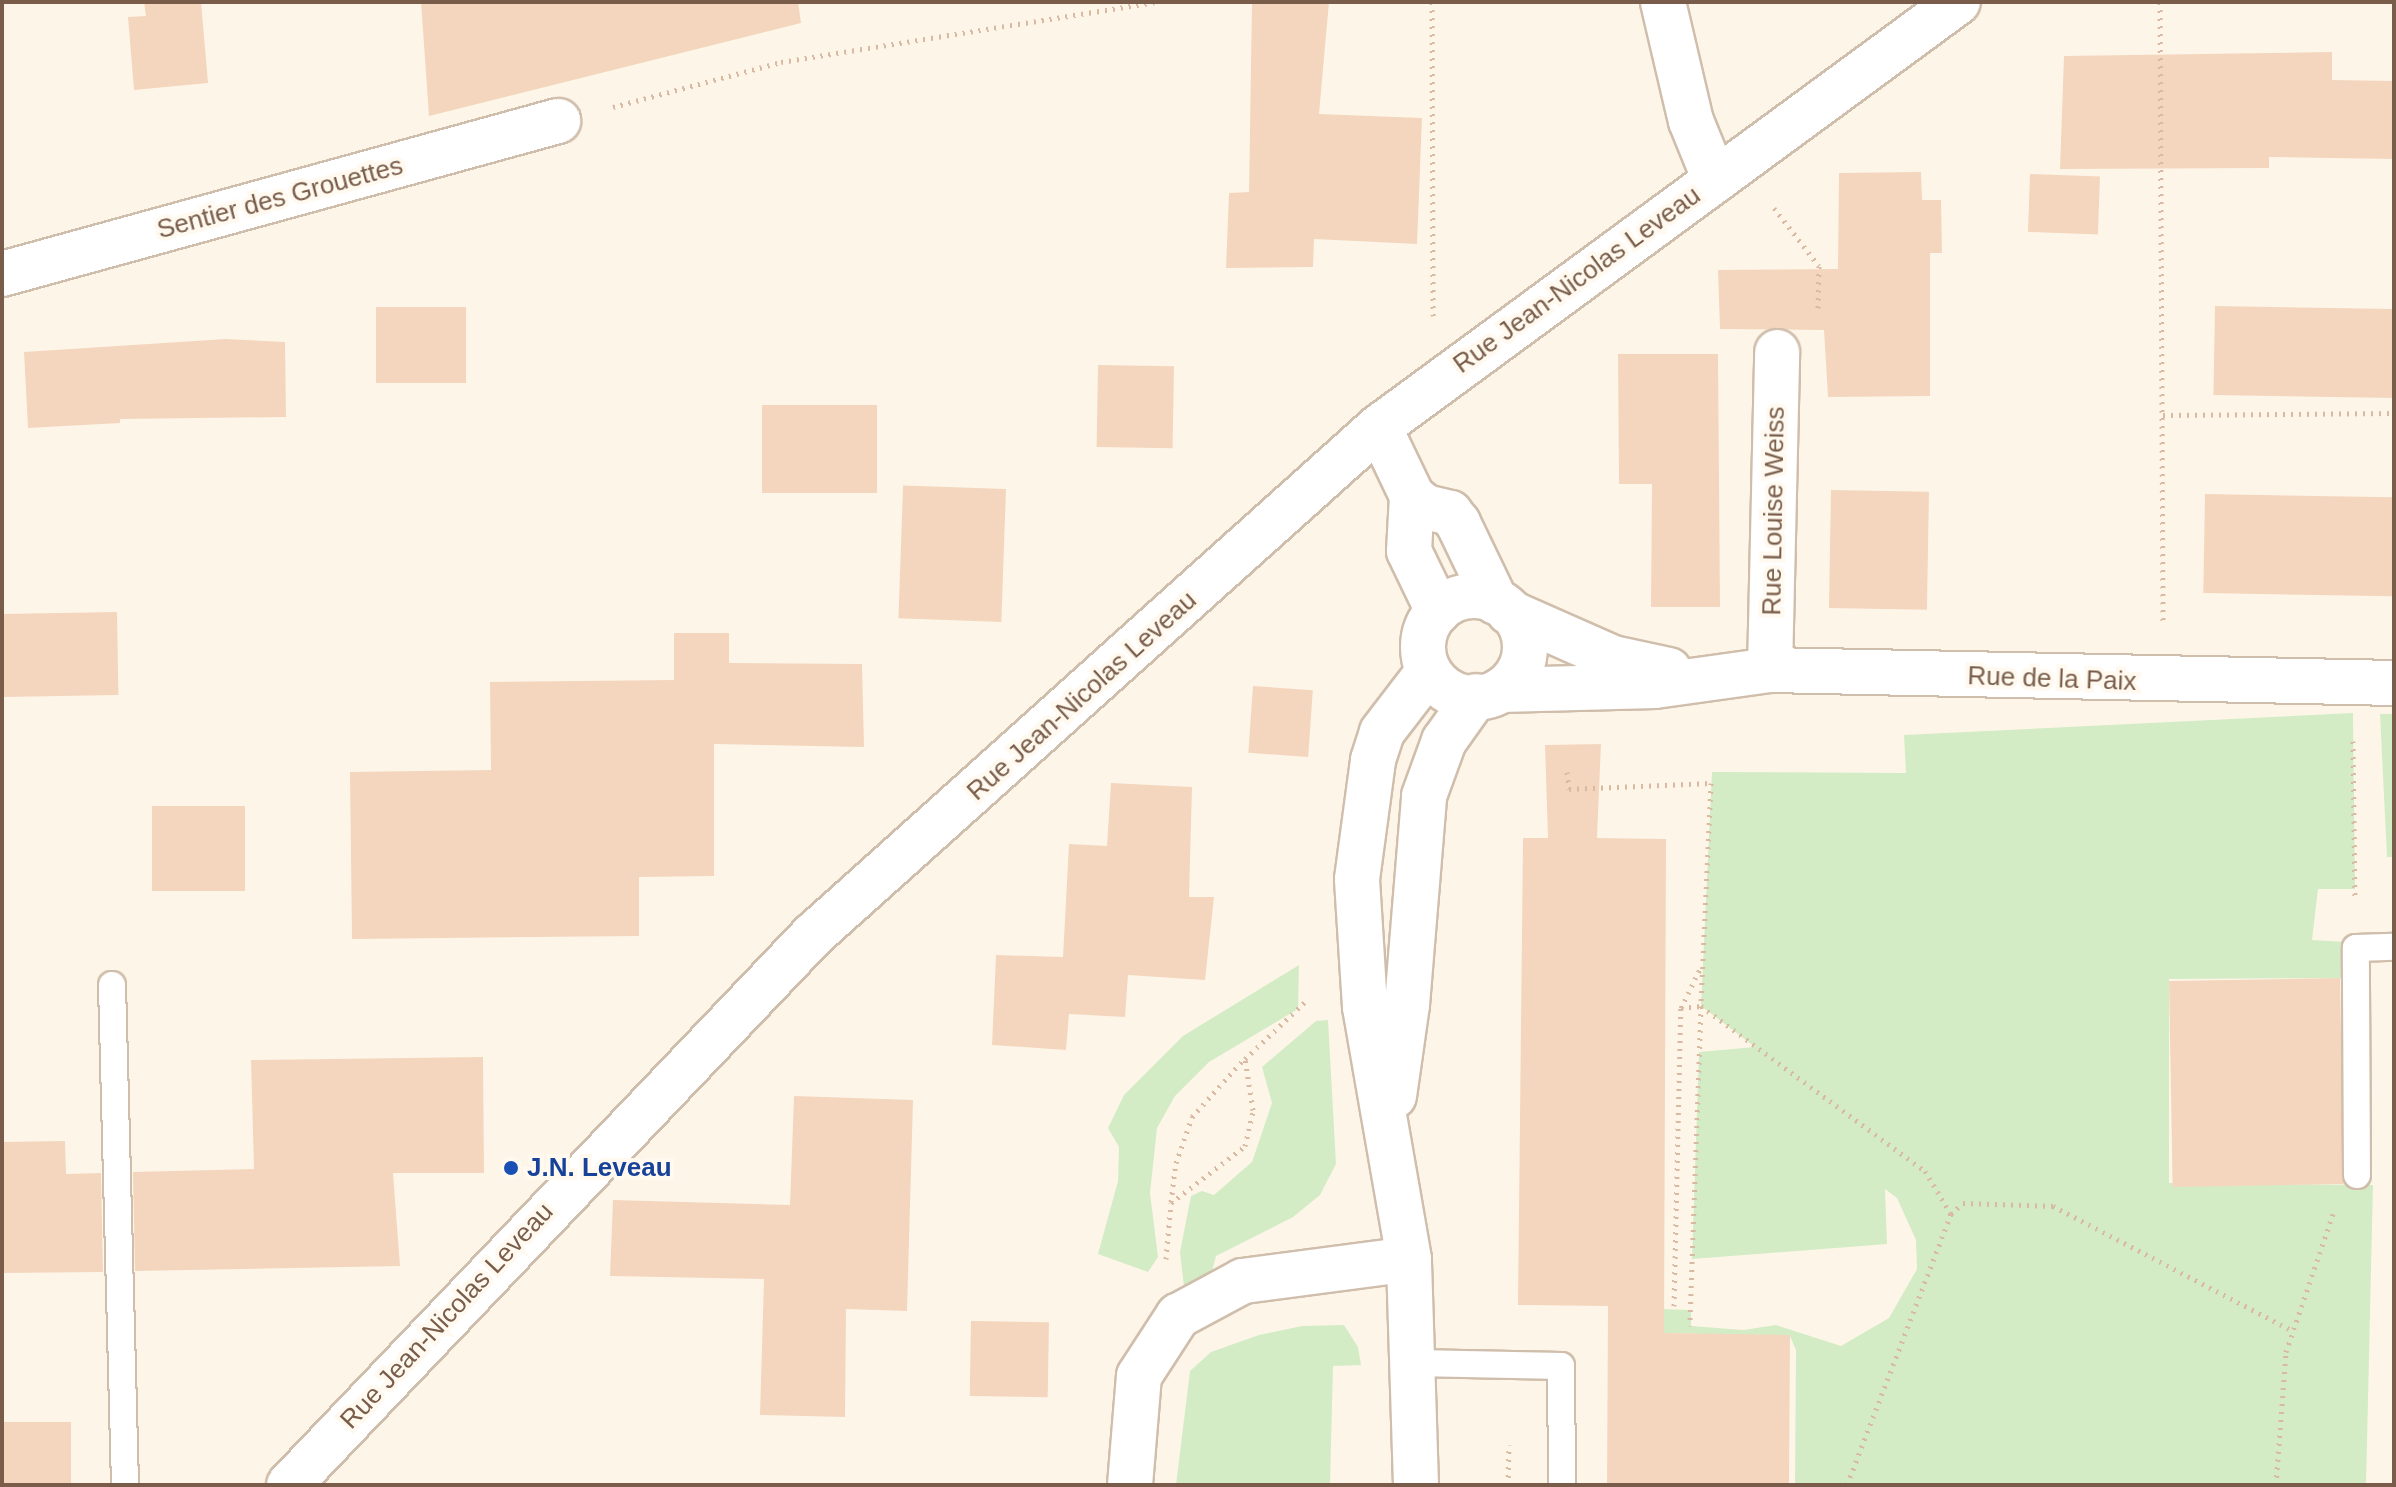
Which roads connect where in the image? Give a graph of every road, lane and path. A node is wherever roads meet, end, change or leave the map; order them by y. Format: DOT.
graph roads {
  1 [pos="1154,2"];
  2 [pos="1432,2"];
  3 [pos="1663,2"];
  4 [pos="1958,2"];
  5 [pos="2160,2"];
  6 [pos="558,121"];
  7 [pos="1728,171"];
  8 [pos="2,274"];
  9 [pos="1777,352"];
  10 [pos="1459,364"];
  11 [pos="2394,413"];
  12 [pos="2163,415"];
  13 [pos="1379,427"];
  14 [pos="1412,496"];
  15 [pos="1503,607"];
  16 [pos="1438,611"];
  17 [pos="1770,670"];
  18 [pos="1428,672"];
  19 [pos="1710,679"];
  20 [pos="2163,682"];
  21 [pos="2394,683"];
  22 [pos="1489,693"];
  23 [pos="2353,729"];
  24 [pos="1567,772"];
  25 [pos="2394,947"];
  26 [pos="2356,948"];
  27 [pos="1703,962"];
  28 [pos="112,985"];
  29 [pos="1315,991"];
  30 [pos="1701,1006"];
  31 [pos="1681,1008"];
  32 [pos="1245,1059"];
  33 [pos="1389,1126"];
  34 [pos="2357,1175"];
  35 [pos="1171,1203"];
  36 [pos="2337,1205"];
  37 [pos="1951,1214"];
  38 [pos="1409,1259"];
  39 [pos="1674,1306"];
  40 [pos="1178,1316"];
  41 [pos="1690,1326"];
  42 [pos="2293,1331"];
  43 [pos="1416,1363"];
  44 [pos="1509,1445"];
  45 [pos="125,1485"];
  46 [pos="289,1485"];
  47 [pos="1130,1485"];
  48 [pos="1416,1485"];
  49 [pos="1508,1485"];
  50 [pos="1562,1485"];
  51 [pos="1847,1485"];
  52 [pos="2276,1485"];
  1 -- 6 [label="path"];
  2 -- 10 [label="path"];
  3 -- 7 [label="street"];
  4 -- 7 [label="street, Rue Jean-Nicolas Leveau"];
  5 -- 12 [label="path"];
  6 -- 8 [label="street, Sentier des Grouettes"];
  7 -- 9 [label="path"];
  7 -- 10 [label="street, Rue Jean-Nicolas Leveau"];
  9 -- 17 [label="street, Rue Louise Weiss"];
  10 -- 13 [label="street, Rue Jean-Nicolas Leveau"];
  11 -- 12 [label="path"];
  12 -- 20 [label="path"];
  13 -- 14 [label="street"];
  13 -- 46 [label="street, Rue Jean-Nicolas Leveau"];
  14 -- 15 [label="street"];
  14 -- 16 [label="street"];
  15 -- 16 [label="street"];
  15 -- 19 [label="street"];
  15 -- 22 [label="street"];
  16 -- 18 [label="street"];
  17 -- 19 [label="street, Rue de la Paix"];
  17 -- 20 [label="street, Rue de la Paix"];
  18 -- 22 [label="street"];
  18 -- 33 [label="street"];
  19 -- 22 [label="street, Rue de la Paix"];
  20 -- 21 [label="street, Rue de la Paix"];
  22 -- 33 [label="street"];
  23 -- 26 [label="path"];
  24 -- 27 [label="path"];
  25 -- 26 [label="lane"];
  26 -- 34 [label="lane"];
  27 -- 30 [label="path"];
  27 -- 31 [label="path"];
  28 -- 45 [label="lane"];
  29 -- 32 [label="path"];
  30 -- 31 [label="path"];
  30 -- 37 [label="path"];
  30 -- 41 [label="path"];
  31 -- 39 [label="path"];
  32 -- 35 [label="path"];
  32 -- 35 [label="path"];
  33 -- 38 [label="street"];
  35 -- 40 [label="path"];
  36 -- 42 [label="path"];
  37 -- 42 [label="path"];
  37 -- 51 [label="path"];
  38 -- 40 [label="street"];
  38 -- 43 [label="street"];
  40 -- 47 [label="street"];
  42 -- 52 [label="path"];
  43 -- 48 [label="street"];
  43 -- 50 [label="lane"];
  44 -- 49 [label="path"];
}
